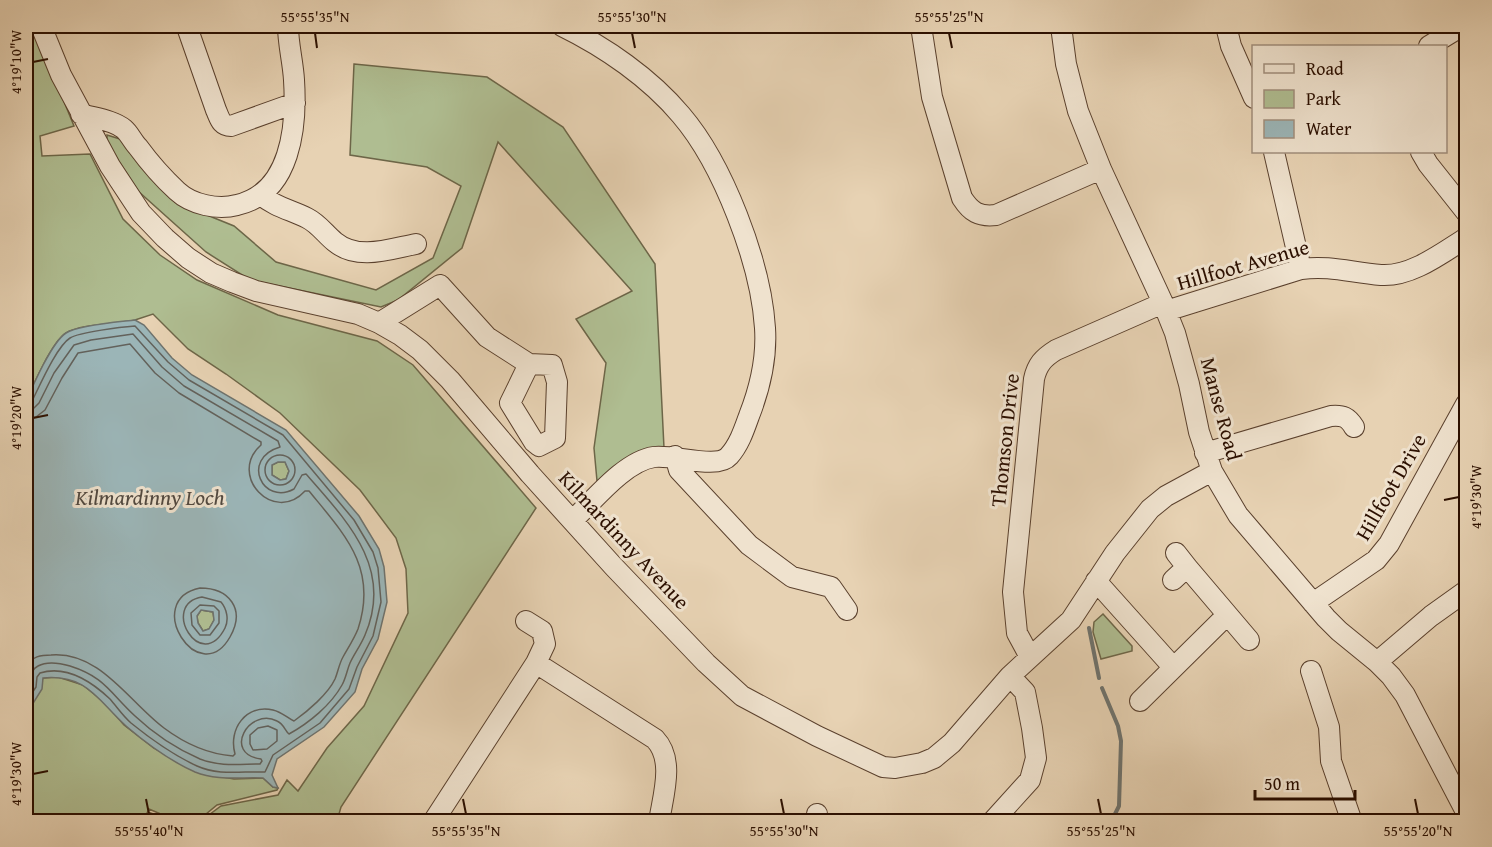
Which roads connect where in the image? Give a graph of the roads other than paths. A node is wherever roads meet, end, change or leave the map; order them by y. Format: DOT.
graph roads {
  1 [pos="41,26"];
  2 [pos="288,26"];
  3 [pos="562,26"];
  4 [pos="921,26"];
  5 [pos="1061,26"];
  6 [pos="1226,26"];
  7 [pos="1462,26"];
  8 [pos="187,27"];
  9 [pos="1431,45"];
  10 [pos="1247,70"];
  11 [pos="1252,90"];
  12 [pos="295,103"];
  13 [pos="81,114"];
  14 [pos="110,122"];
  15 [pos="97,144"];
  16 [pos="1274,153"];
  17 [pos="1422,153"];
  18 [pos="1101,169"];
  19 [pos="261,195"];
  20 [pos="1467,212"];
  21 [pos="1467,238"];
  22 [pos="416,244"];
  23 [pos="1301,269"];
  24 [pos="1165,307"];
  25 [pos="379,323"];
  26 [pos="529,364"];
  27 [pos="1467,404"];
  28 [pos="1354,427"];
  29 [pos="675,456"];
  30 [pos="1209,462"];
  31 [pos="573,520"];
  32 [pos="1179,567"];
  33 [pos="1096,581"];
  34 [pos="1467,591"];
  35 [pos="1314,603"];
  36 [pos="847,610"];
  37 [pos="1227,615"];
  38 [pos="526,621"];
  39 [pos="1249,640"];
  40 [pos="1030,657"];
  41 [pos="1377,662"];
  42 [pos="536,663"];
  43 [pos="1173,667"];
  44 [pos="1311,671"];
  45 [pos="1010,676"];
  46 [pos="1140,701"];
  47 [pos="1467,813"];
  48 [pos="433,822"];
  49 [pos="659,822"];
  50 [pos="992,822"];
  51 [pos="1352,822"];
  1 -- 13 [label="street, Kilmardinny Avenue"];
  2 -- 12 [label="street"];
  3 -- 29 [label="street"];
  4 -- 18 [label="street"];
  5 -- 18 [label="street, Manse Road"];
  6 -- 10 [label="street"];
  7 -- 9 [label="street"];
  8 -- 12 [label="street"];
  10 -- 11 [label="street"];
  12 -- 19 [label="street"];
  13 -- 14 [label="street"];
  13 -- 15 [label="street, Kilmardinny Avenue"];
  14 -- 15 [label="street"];
  14 -- 19 [label="street"];
  15 -- 25 [label="street, Kilmardinny Avenue"];
  16 -- 23 [label="street"];
  17 -- 20 [label="street"];
  18 -- 24 [label="street, Manse Road"];
  19 -- 22 [label="street"];
  21 -- 23 [label="street, Hillfoot Avenue"];
  23 -- 24 [label="street, Hillfoot Avenue"];
  24 -- 30 [label="street, Manse Road"];
  24 -- 40 [label="street, Thomson Drive"];
  25 -- 26 [label="street"];
  25 -- 31 [label="street, Kilmardinny Avenue"];
  27 -- 35 [label="street, Hillfoot Drive"];
  28 -- 30 [label="street, Kilmardinny Avenue"];
  29 -- 31 [label="street"];
  29 -- 36 [label="street"];
  30 -- 33 [label="street, Kilmardinny Avenue"];
  30 -- 35 [label="street, Manse Road"];
  31 -- 45 [label="street, Kilmardinny Avenue"];
  32 -- 37 [label="street"];
  33 -- 40 [label="street, Kilmardinny Avenue"];
  33 -- 43 [label="street"];
  34 -- 41 [label="street"];
  35 -- 41 [label="street, Manse Road"];
  37 -- 39 [label="street"];
  37 -- 43 [label="street"];
  38 -- 42 [label="street"];
  40 -- 45 [label="street, Kilmardinny Avenue"];
  41 -- 47 [label="street, Manse Road"];
  42 -- 48 [label="street"];
  42 -- 49 [label="street"];
  43 -- 46 [label="street"];
  44 -- 51 [label="street"];
  45 -- 50 [label="street"];
}
